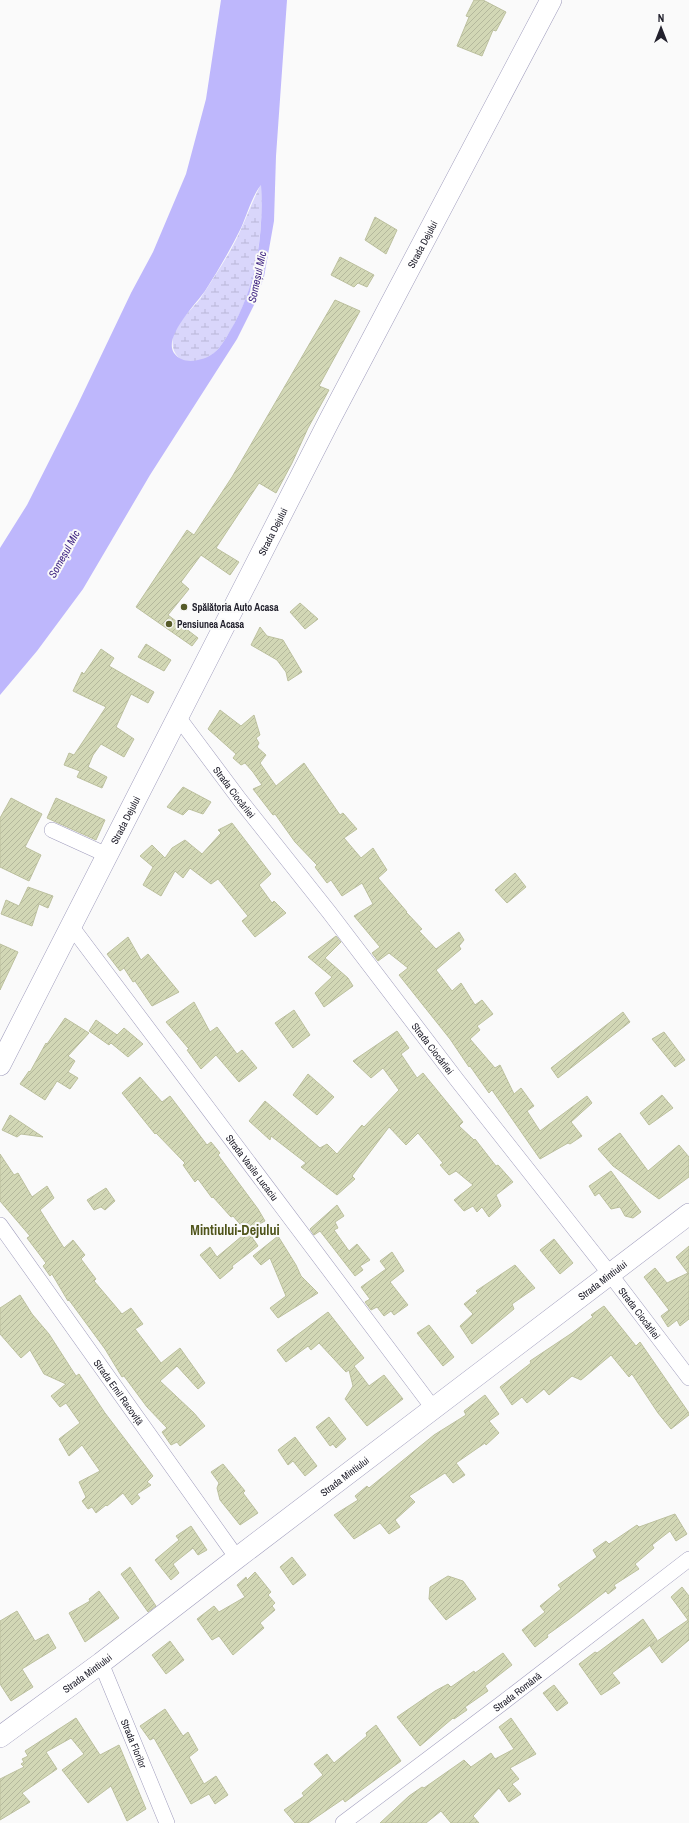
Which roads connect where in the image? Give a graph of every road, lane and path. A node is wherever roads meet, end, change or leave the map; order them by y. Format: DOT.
graph roads {
  1 [pos="551,0"];
  2 [pos="178,717"];
  3 [pos="52,830"];
  4 [pos="107,855"];
  5 [pos="71,926"];
  6 [pos="0,1065"];
  7 [pos="689,1214"];
  8 [pos="0,1226"];
  9 [pos="610,1274"];
  10 [pos="689,1378"];
  11 [pos="433,1408"];
  12 [pos="237,1558"];
  13 [pos="689,1559"];
  14 [pos="101,1664"];
  15 [pos="0,1736"];
  16 [pos="167,1823"];
  17 [pos="343,1823"];
  1 -- 2 [label="main road, Strada Dejului"];
  2 -- 4 [label="main road, Strada Dejului"];
  2 -- 9 [label="street, Strada Ciocârliei"];
  3 -- 4 [label="street"];
  4 -- 5 [label="main road, Strada Dejului"];
  5 -- 6 [label="main road, Strada Dejului"];
  5 -- 11 [label="street, Strada Vasile Lucaciu"];
  7 -- 9 [label="main road, Strada Mintiului"];
  8 -- 12 [label="street, Strada Emil Racoviță"];
  9 -- 10 [label="street, Strada Ciocârliei"];
  9 -- 11 [label="main road, Strada Mintiului"];
  11 -- 12 [label="main road, Strada Mintiului"];
  12 -- 14 [label="main road, Strada Mintiului"];
  13 -- 17 [label="street, Strada Română"];
  14 -- 15 [label="main road, Strada Mintiului"];
  14 -- 16 [label="street, Strada Florilor"];
}
